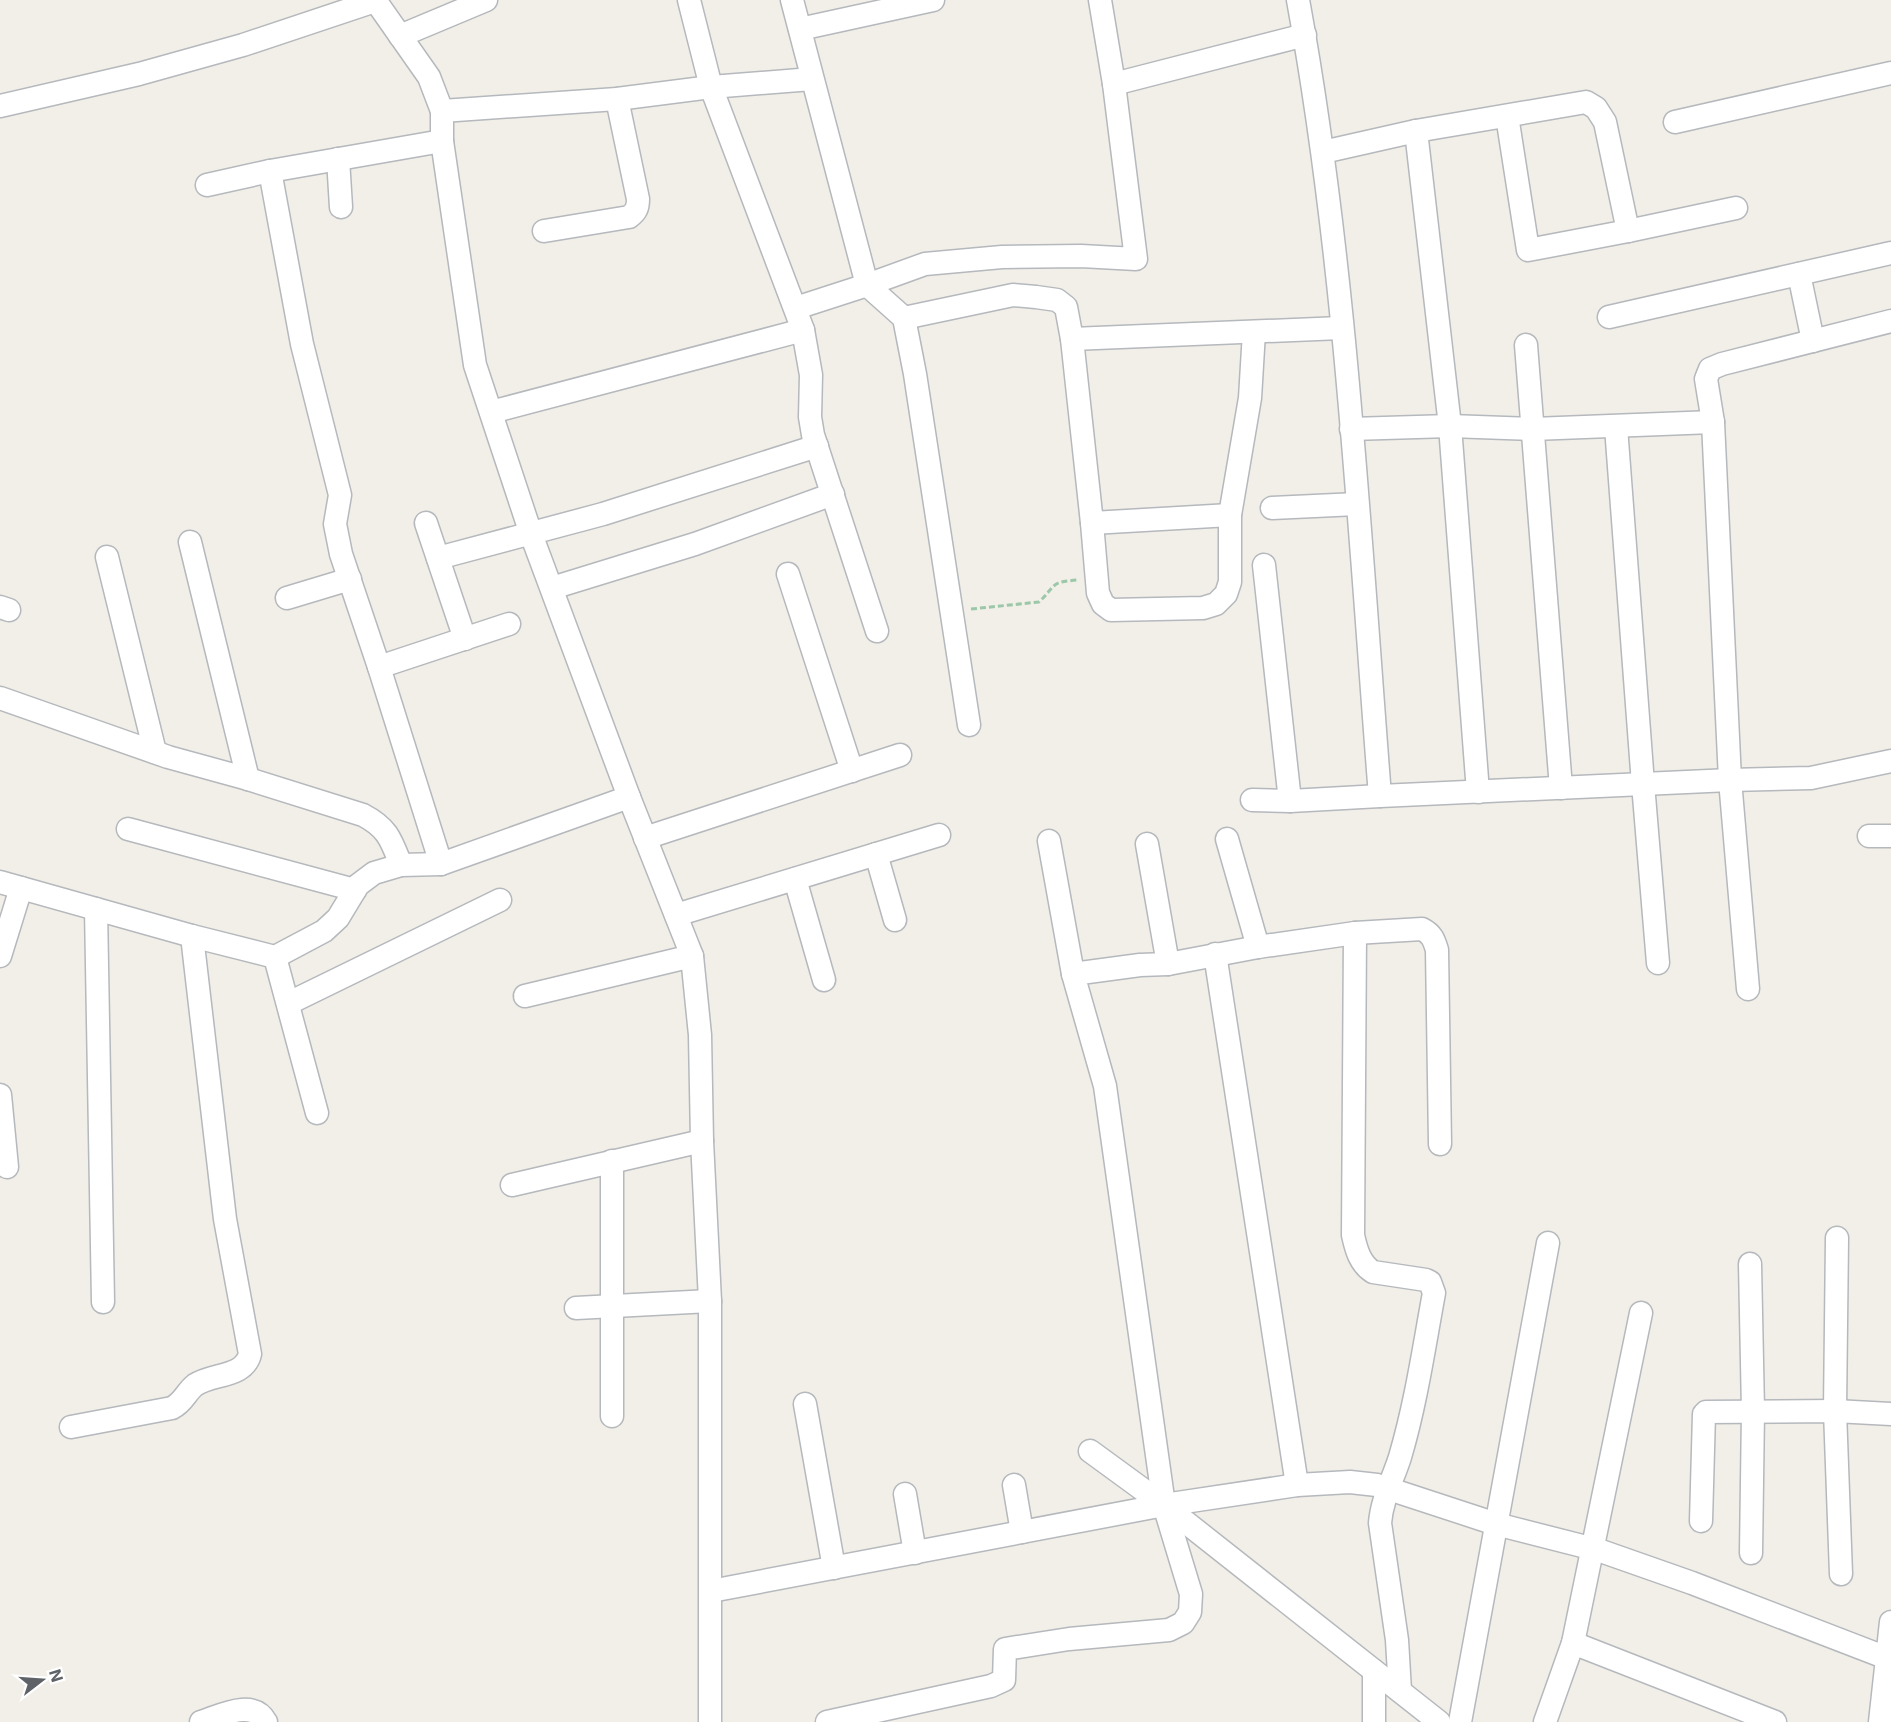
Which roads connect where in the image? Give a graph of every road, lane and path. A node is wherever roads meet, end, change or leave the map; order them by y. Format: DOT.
graph roads {
  1 [pos="486,0"];
  2 [pos="688,0"];
  3 [pos="792,0"];
  4 [pos="933,0"];
  5 [pos="1101,0"];
  6 [pos="1298,0"];
  7 [pos="375,1"];
  8 [pos="800,29"];
  9 [pos="1305,35"];
  10 [pos="400,36"];
  11 [pos="1891,73"];
  12 [pos="812,79"];
  13 [pos="1114,84"];
  14 [pos="711,87"];
  15 [pos="617,99"];
  16 [pos="0,105"];
  17 [pos="442,111"];
  18 [pos="1508,116"];
  19 [pos="1675,122"];
  20 [pos="1416,131"];
  21 [pos="441,141"];
  22 [pos="1323,152"];
  23 [pos="338,159"];
  24 [pos="270,171"];
  25 [pos="207,185"];
  26 [pos="342,207"];
  27 [pos="1736,208"];
  28 [pos="544,231"];
  29 [pos="1628,231"];
  30 [pos="1891,253"];
  31 [pos="1799,274"];
  32 [pos="867,285"];
  33 [pos="796,308"];
  34 [pos="1609,317"];
  35 [pos="904,318"];
  36 [pos="1891,321"];
  37 [pos="1341,328"];
  38 [pos="803,330"];
  39 [pos="1254,332"];
  40 [pos="1072,339"];
  41 [pos="1813,341"];
  42 [pos="1526,345"];
  43 [pos="491,412"];
  44 [pos="1713,422"];
  45 [pos="1450,426"];
  46 [pos="1616,427"];
  47 [pos="1351,429"];
  48 [pos="1533,429"];
  49 [pos="816,446"];
  50 [pos="833,494"];
  51 [pos="1357,504"];
  52 [pos="1272,508"];
  53 [pos="1230,515"];
  54 [pos="426,522"];
  55 [pos="1092,523"];
  56 [pos="531,534"];
  57 [pos="190,542"];
  58 [pos="107,557"];
  59 [pos="438,558"];
  60 [pos="1264,566"];
  61 [pos="788,574"];
  62 [pos="350,579"];
  63 [pos="1097,579"];
  64 [pos="552,588"];
  65 [pos="287,598"];
  66 [pos="952,611"];
  67 [pos="509,624"];
  68 [pos="877,631"];
  69 [pos="465,639"];
  70 [pos="379,667"];
  71 [pos="0,698"];
  72 [pos="969,725"];
  73 [pos="155,752"];
  74 [pos="900,755"];
  75 [pos="1891,760"];
  76 [pos="852,771"];
  77 [pos="248,779"];
  78 [pos="1730,780"];
  79 [pos="1643,784"];
  80 [pos="1561,788"];
  81 [pos="1478,792"];
  82 [pos="1380,796"];
  83 [pos="629,797"];
  84 [pos="1252,800"];
  85 [pos="1290,801"];
  86 [pos="128,829"];
  87 [pos="939,835"];
  88 [pos="645,838"];
  89 [pos="1227,839"];
  90 [pos="1048,841"];
  91 [pos="1147,844"];
  92 [pos="876,854"];
  93 [pos="441,864"];
  94 [pos="401,865"];
  95 [pos="795,879"];
  96 [pos="11,885"];
  97 [pos="355,890"];
  98 [pos="500,900"];
  99 [pos="96,909"];
  100 [pos="676,915"];
  101 [pos="895,920"];
  102 [pos="1355,933"];
  103 [pos="192,936"];
  104 [pos="1258,946"];
  105 [pos="1215,954"];
  106 [pos="0,956"];
  107 [pos="692,956"];
  108 [pos="275,957"];
  109 [pos="1168,963"];
  110 [pos="1658,963"];
  111 [pos="1073,974"];
  112 [pos="824,980"];
  113 [pos="1749,988"];
  114 [pos="525,996"];
  115 [pos="289,1003"];
  116 [pos="0,1095"];
  117 [pos="317,1113"];
  118 [pos="702,1141"];
  119 [pos="1440,1144"];
  120 [pos="612,1161"];
  121 [pos="7,1167"];
  122 [pos="512,1185"];
  123 [pos="1837,1238"];
  124 [pos="1548,1243"];
  125 [pos="1750,1264"];
  126 [pos="710,1301"];
  127 [pos="103,1302"];
  128 [pos="612,1307"];
  129 [pos="576,1308"];
  130 [pos="1641,1313"];
  131 [pos="805,1404"];
  132 [pos="1835,1411"];
  133 [pos="1753,1412"];
  134 [pos="1891,1414"];
  135 [pos="612,1416"];
  136 [pos="71,1427"];
  137 [pos="1090,1452"];
  138 [pos="1014,1485"];
  139 [pos="1297,1485"];
  140 [pos="1388,1489"];
  141 [pos="905,1494"];
  142 [pos="1164,1505"];
  143 [pos="1701,1521"];
  144 [pos="1496,1524"];
  145 [pos="1022,1532"];
  146 [pos="1591,1548"];
  147 [pos="915,1553"];
  148 [pos="1752,1553"];
  149 [pos="834,1568"];
  150 [pos="1841,1574"];
  151 [pos="711,1591"];
  152 [pos="1891,1622"];
  153 [pos="1573,1643"];
  154 [pos="1887,1658"];
  155 [pos="1374,1671"];
  156 [pos="1400,1691"];
  157 [pos="921,1712"];
  158 [pos="201,1722"];
  159 [pos="266,1722"];
  160 [pos="710,1722"];
  161 [pos="827,1722"];
  162 [pos="1374,1722"];
  163 [pos="1439,1722"];
  164 [pos="1460,1722"];
  165 [pos="1545,1722"];
  166 [pos="1775,1722"];
  167 [pos="1880,1722"];
  1 -- 10 [label="street"];
  2 -- 14 [label="street"];
  3 -- 8 [label="street"];
  4 -- 8 [label="street"];
  5 -- 13 [label="street"];
  6 -- 9 [label="street"];
  7 -- 10 [label="street"];
  7 -- 16 [label="street"];
  8 -- 12 [label="street"];
  9 -- 13 [label="street"];
  9 -- 22 [label="street"];
  10 -- 17 [label="street"];
  11 -- 19 [label="street"];
  12 -- 14 [label="street"];
  12 -- 32 [label="street"];
  13 -- 32 [label="street"];
  14 -- 15 [label="street"];
  14 -- 33 [label="street"];
  15 -- 17 [label="street"];
  15 -- 28 [label="street"];
  17 -- 21 [label="street"];
  18 -- 20 [label="street"];
  18 -- 29 [label="street"];
  18 -- 29 [label="street"];
  20 -- 22 [label="street"];
  20 -- 45 [label="street"];
  21 -- 23 [label="street"];
  21 -- 43 [label="street"];
  22 -- 37 [label="street"];
  23 -- 24 [label="street"];
  23 -- 26 [label="street"];
  24 -- 25 [label="street"];
  24 -- 62 [label="street"];
  27 -- 29 [label="street"];
  30 -- 31 [label="street"];
  31 -- 34 [label="street"];
  31 -- 41 [label="street"];
  32 -- 33 [label="street"];
  32 -- 35 [label="street"];
  33 -- 38 [label="street"];
  35 -- 40 [label="street"];
  35 -- 66 [label="street"];
  36 -- 41 [label="street"];
  37 -- 39 [label="street"];
  37 -- 47 [label="street"];
  38 -- 43 [label="street"];
  38 -- 49 [label="street"];
  39 -- 40 [label="street"];
  39 -- 53 [label="street"];
  40 -- 55 [label="street"];
  41 -- 44 [label="street"];
  42 -- 48 [label="street"];
  43 -- 56 [label="street"];
  44 -- 46 [label="street"];
  44 -- 78 [label="street"];
  45 -- 47 [label="street"];
  45 -- 48 [label="street"];
  45 -- 81 [label="street"];
  46 -- 48 [label="street"];
  46 -- 79 [label="street"];
  47 -- 51 [label="street"];
  48 -- 80 [label="street"];
  49 -- 50 [label="street"];
  49 -- 56 [label="street"];
  50 -- 64 [label="street"];
  50 -- 68 [label="street"];
  51 -- 52 [label="street"];
  51 -- 82 [label="street"];
  53 -- 55 [label="street"];
  53 -- 63 [label="street"];
  54 -- 59 [label="street"];
  55 -- 63 [label="street"];
  56 -- 59 [label="street"];
  56 -- 64 [label="street"];
  57 -- 77 [label="street"];
  58 -- 73 [label="street"];
  59 -- 69 [label="street"];
  60 -- 85 [label="street"];
  61 -- 76 [label="street"];
  62 -- 65 [label="street"];
  62 -- 70 [label="street"];
  63 -- 66 [label="path"];
  64 -- 83 [label="street"];
  66 -- 72 [label="street"];
  67 -- 69 [label="street"];
  69 -- 70 [label="street"];
  70 -- 93 [label="street"];
  71 -- 73 [label="street"];
  73 -- 77 [label="street"];
  74 -- 76 [label="street"];
  75 -- 78 [label="street"];
  76 -- 88 [label="street"];
  77 -- 94 [label="street"];
  78 -- 79 [label="street"];
  78 -- 113 [label="street"];
  79 -- 80 [label="street"];
  79 -- 110 [label="street"];
  80 -- 81 [label="street"];
  81 -- 82 [label="street"];
  82 -- 85 [label="street"];
  83 -- 88 [label="street"];
  83 -- 93 [label="street"];
  84 -- 85 [label="street"];
  86 -- 97 [label="street"];
  87 -- 92 [label="street"];
  88 -- 100 [label="street"];
  89 -- 104 [label="street"];
  90 -- 111 [label="street"];
  91 -- 109 [label="street"];
  92 -- 95 [label="street"];
  92 -- 101 [label="street"];
  93 -- 94 [label="street"];
  94 -- 97 [label="street"];
  95 -- 100 [label="street"];
  95 -- 112 [label="street"];
  96 -- 99 [label="street"];
  96 -- 106 [label="street"];
  97 -- 108 [label="street"];
  98 -- 115 [label="street"];
  99 -- 103 [label="street"];
  99 -- 127 [label="street"];
  100 -- 107 [label="street"];
  102 -- 104 [label="street"];
  102 -- 119 [label="street"];
  102 -- 140 [label="street"];
  103 -- 108 [label="street"];
  103 -- 136 [label="street"];
  104 -- 105 [label="street"];
  105 -- 109 [label="street"];
  105 -- 139 [label="street"];
  107 -- 114 [label="street"];
  107 -- 118 [label="street"];
  108 -- 115 [label="street"];
  109 -- 111 [label="street"];
  111 -- 142 [label="street"];
  115 -- 117 [label="street"];
  116 -- 121 [label="street"];
  118 -- 120 [label="street"];
  118 -- 126 [label="street"];
  120 -- 122 [label="street"];
  120 -- 128 [label="street"];
  123 -- 132 [label="street"];
  124 -- 144 [label="street"];
  125 -- 133 [label="street"];
  126 -- 128 [label="street"];
  126 -- 151 [label="street"];
  128 -- 129 [label="street"];
  128 -- 135 [label="street"];
  130 -- 146 [label="street"];
  131 -- 149 [label="street"];
  132 -- 133 [label="street"];
  132 -- 134 [label="street"];
  132 -- 150 [label="street"];
  133 -- 143 [label="street"];
  133 -- 148 [label="street"];
  137 -- 142 [label="street"];
  138 -- 145 [label="street"];
  139 -- 140 [label="street"];
  139 -- 142 [label="street"];
  140 -- 144 [label="street"];
  140 -- 156 [label="street"];
  141 -- 147 [label="street"];
  142 -- 145 [label="street"];
  142 -- 155 [label="street"];
  142 -- 157 [label="street"];
  144 -- 146 [label="street"];
  144 -- 164 [label="street"];
  145 -- 147 [label="street"];
  146 -- 153 [label="street"];
  146 -- 154 [label="street"];
  147 -- 149 [label="street"];
  149 -- 151 [label="street"];
  151 -- 160 [label="street"];
  152 -- 154 [label="street"];
  153 -- 165 [label="street"];
  153 -- 166 [label="street"];
  154 -- 167 [label="street"];
  155 -- 156 [label="street"];
  155 -- 162 [label="street"];
  156 -- 163 [label="street"];
  157 -- 161 [label="street"];
  158 -- 159 [label="street"];
}
